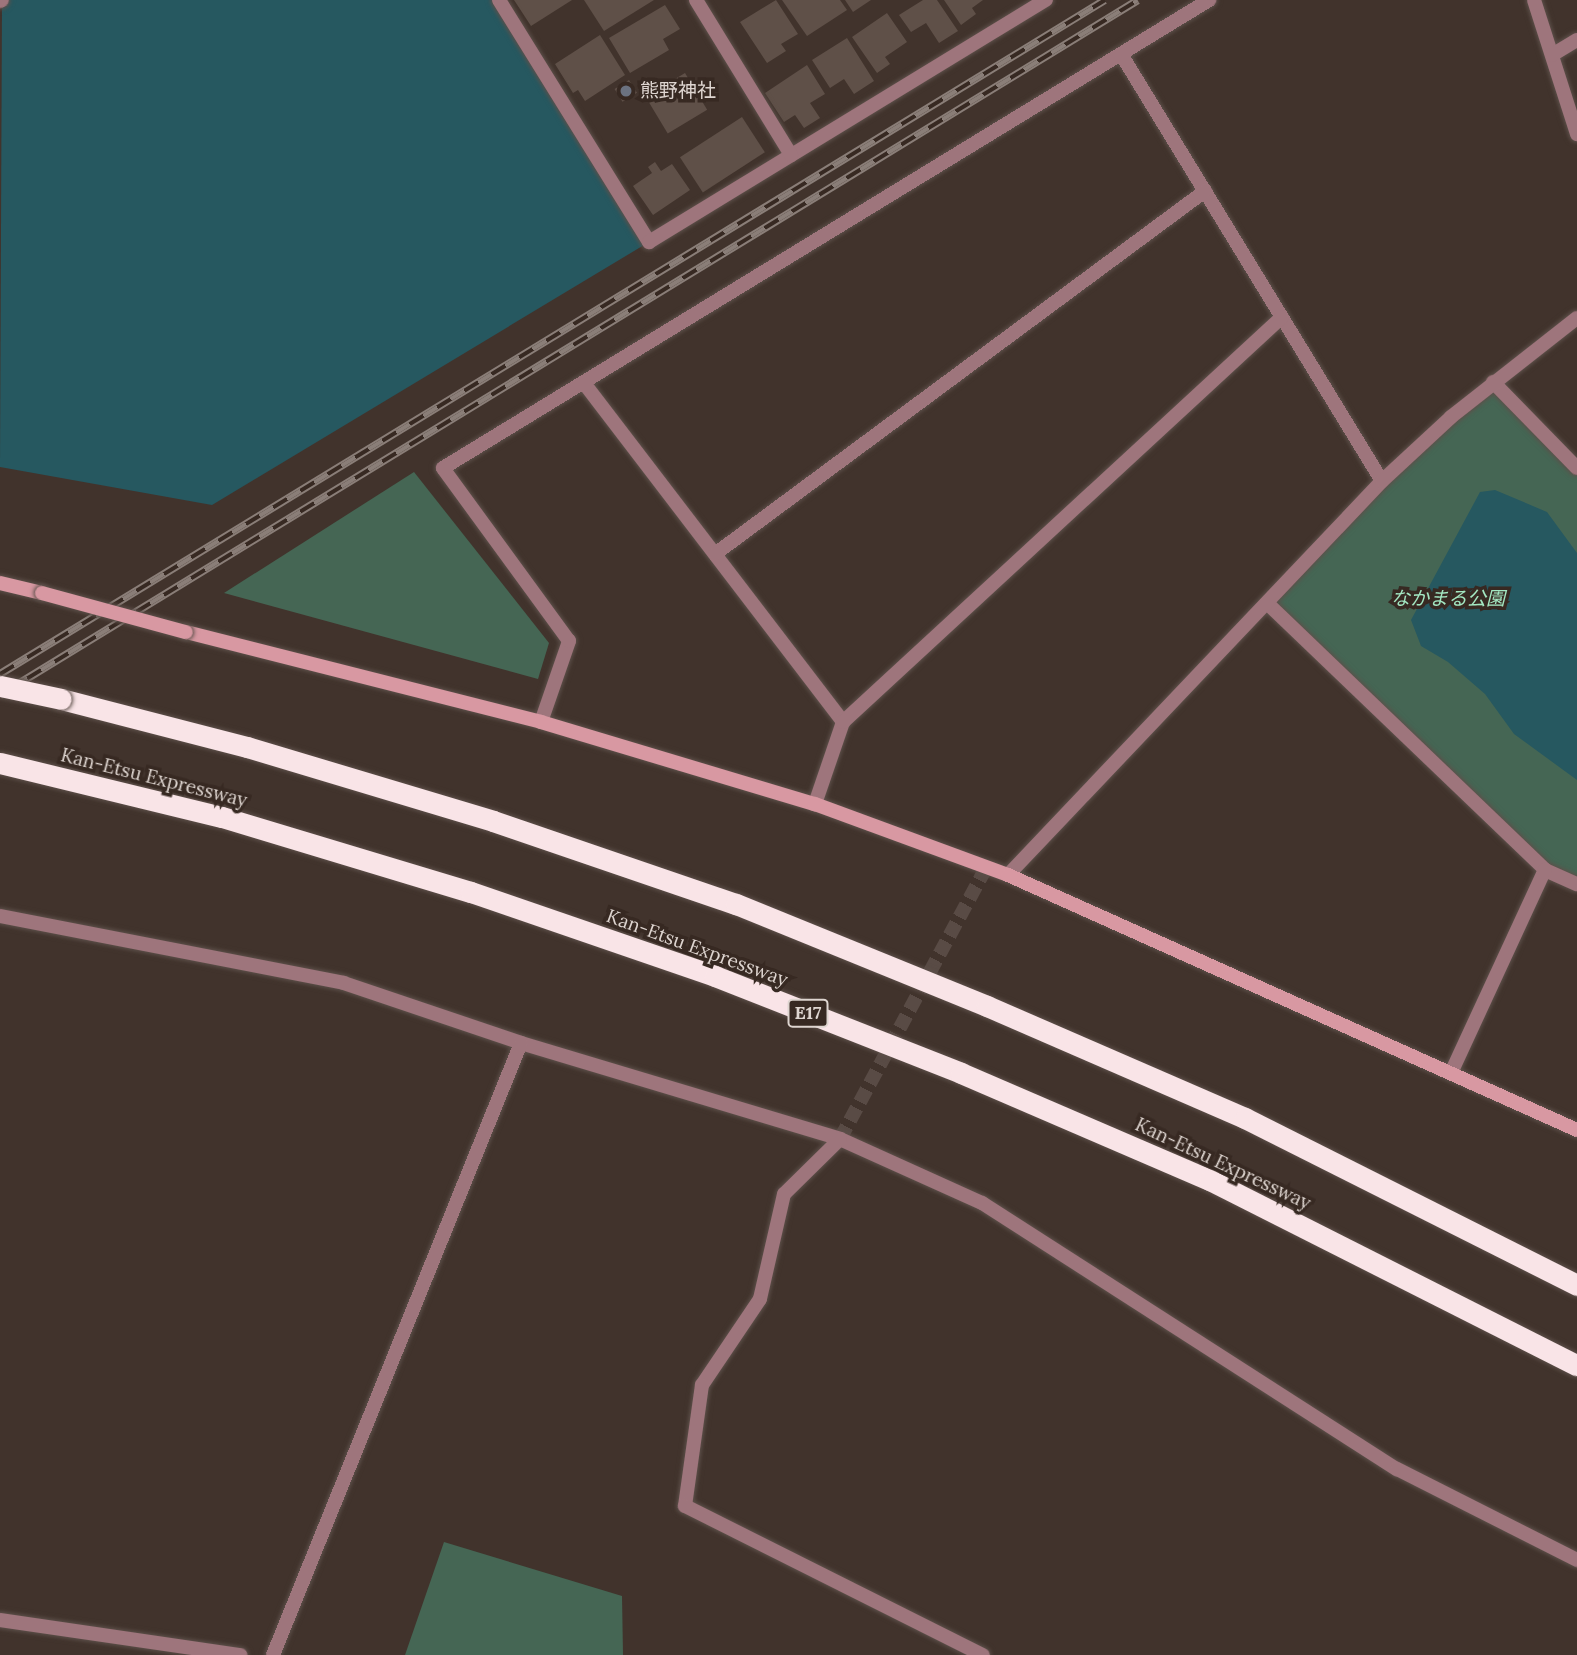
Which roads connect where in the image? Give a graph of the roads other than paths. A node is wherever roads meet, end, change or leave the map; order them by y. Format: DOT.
graph roads {
  1 [pos="499,0"];
  2 [pos="1046,0"];
  3 [pos="1209,0"];
  4 [pos="1534,0"];
  5 [pos="700,2"];
  6 [pos="1577,40"];
  7 [pos="1121,54"];
  8 [pos="1552,55"];
  9 [pos="1577,134"];
  10 [pos="791,155"];
  11 [pos="1205,191"];
  12 [pos="1282,317"];
  13 [pos="1577,318"];
  14 [pos="1493,382"];
  15 [pos="584,383"];
  16 [pos="1577,468"];
  17 [pos="1382,481"];
  18 [pos="715,554"];
  19 [pos="0,583"];
  20 [pos="1267,603"];
  21 [pos="0,686"];
  22 [pos="541,722"];
  23 [pos="843,722"];
  24 [pos="0,763"];
  25 [pos="815,804"];
  26 [pos="1545,870"];
  27 [pos="1008,875"];
  28 [pos="1577,884"];
  29 [pos="0,916"];
  30 [pos="521,1043"];
  31 [pos="1451,1073"];
  32 [pos="1577,1130"];
  33 [pos="840,1139"];
  34 [pos="1577,1285"];
  35 [pos="1577,1365"];
  36 [pos="1577,1560"];
  37 [pos="1,1622"];
  38 [pos="240,1655"];
  39 [pos="273,1655"];
  40 [pos="983,1655"];
  1 -- 10 [label="street"];
  2 -- 10 [label="street"];
  3 -- 7 [label="street"];
  4 -- 8 [label="street"];
  5 -- 10 [label="street"];
  6 -- 8 [label="street"];
  7 -- 11 [label="street"];
  7 -- 15 [label="street"];
  8 -- 9 [label="street"];
  11 -- 12 [label="street"];
  11 -- 18 [label="street"];
  12 -- 17 [label="street"];
  12 -- 23 [label="street"];
  13 -- 14 [label="street"];
  14 -- 16 [label="street"];
  14 -- 17 [label="street"];
  15 -- 18 [label="street"];
  15 -- 22 [label="street"];
  17 -- 20 [label="street"];
  18 -- 23 [label="street"];
  19 -- 22 [label="street, bridge"];
  20 -- 26 [label="street"];
  20 -- 27 [label="street"];
  21 -- 34 [label="highway, bridge"];
  22 -- 25 [label="street"];
  23 -- 25 [label="street"];
  24 -- 35 [label="highway, Kan-Etsu Expressway / E17"];
  25 -- 27 [label="street"];
  26 -- 28 [label="street"];
  26 -- 31 [label="street"];
  27 -- 31 [label="street"];
  29 -- 30 [label="street"];
  30 -- 33 [label="street"];
  30 -- 39 [label="street"];
  31 -- 32 [label="street"];
  33 -- 36 [label="street"];
  33 -- 40 [label="street"];
  37 -- 38 [label="street"];
}
